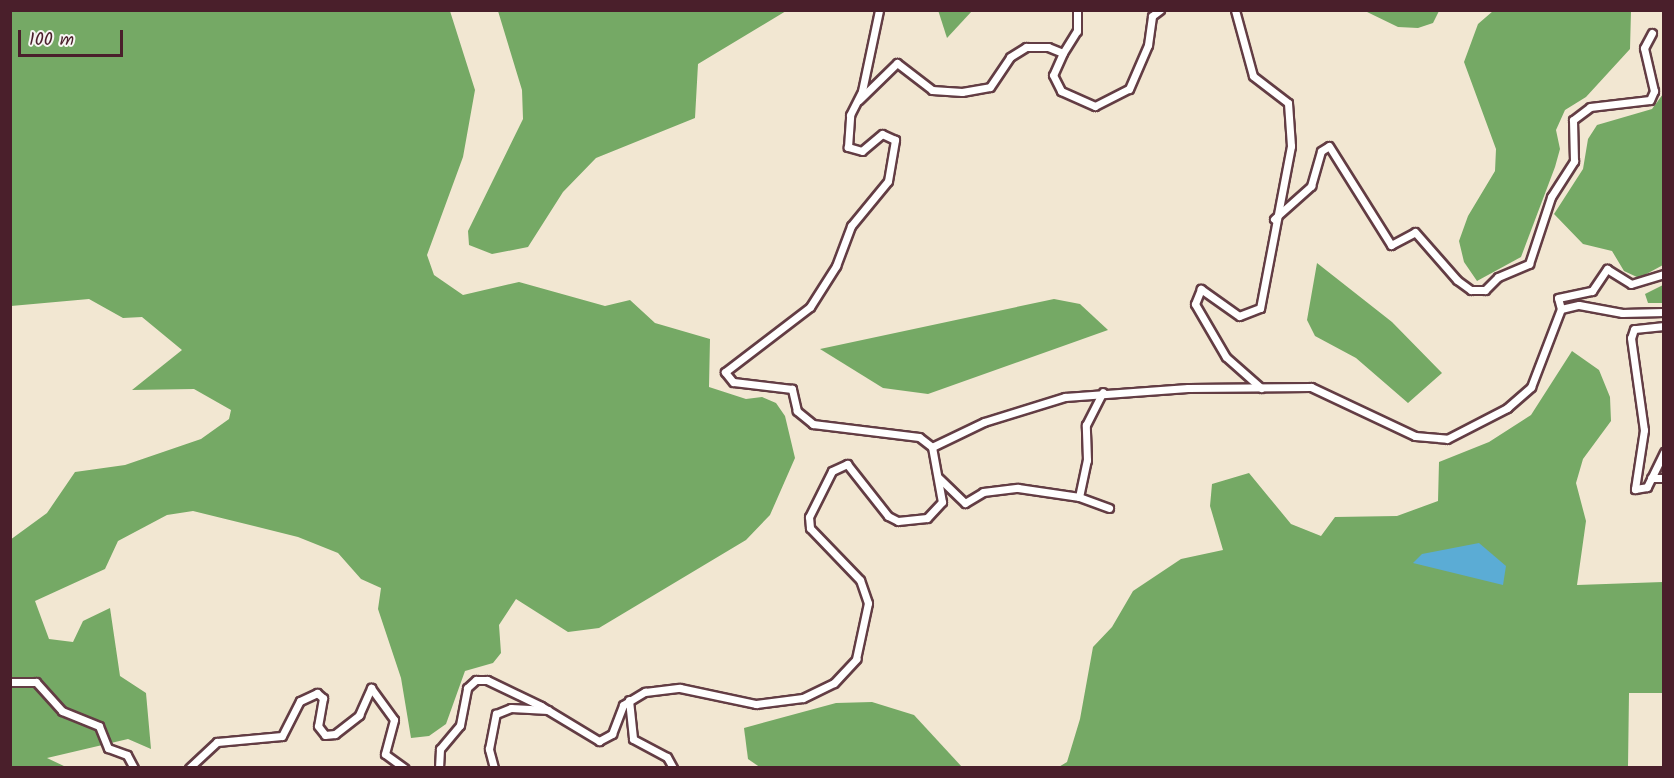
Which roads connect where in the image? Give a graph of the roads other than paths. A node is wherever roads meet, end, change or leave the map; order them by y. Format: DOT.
graph roads {
  1 [pos="879,10"];
  2 [pos="1077,10"];
  3 [pos="1160,10"];
  4 [pos="1235,10"];
  5 [pos="1652,33"];
  6 [pos="1063,53"];
  7 [pos="852,106"];
  8 [pos="1274,219"];
  9 [pos="1664,274"];
  10 [pos="1561,309"];
  11 [pos="1664,312"];
  12 [pos="1664,326"];
  13 [pos="1261,388"];
  14 [pos="1103,392"];
  15 [pos="932,447"];
  16 [pos="1664,452"];
  17 [pos="937,477"];
  18 [pos="1651,478"];
  19 [pos="1664,478"];
  20 [pos="1079,497"];
  21 [pos="1109,508"];
  22 [pos="10,682"];
  23 [pos="629,700"];
  24 [pos="548,710"];
  25 [pos="134,768"];
  26 [pos="189,768"];
  27 [pos="404,768"];
  28 [pos="439,768"];
  29 [pos="494,768"];
  30 [pos="673,768"];
  1 -- 7 [label="street"];
  2 -- 6 [label="street"];
  3 -- 6 [label="street"];
  4 -- 8 [label="street"];
  5 -- 8 [label="street"];
  6 -- 7 [label="street"];
  7 -- 15 [label="street"];
  8 -- 13 [label="street"];
  9 -- 10 [label="street"];
  10 -- 11 [label="street"];
  10 -- 13 [label="street"];
  12 -- 18 [label="street"];
  13 -- 14 [label="street"];
  14 -- 15 [label="street"];
  14 -- 20 [label="street"];
  15 -- 17 [label="street"];
  16 -- 18 [label="street"];
  17 -- 20 [label="street"];
  17 -- 23 [label="street"];
  18 -- 19 [label="street"];
  20 -- 21 [label="street"];
  22 -- 25 [label="street"];
  23 -- 24 [label="street"];
  23 -- 30 [label="street"];
  24 -- 28 [label="street"];
  24 -- 29 [label="street"];
  26 -- 27 [label="street"];
}
